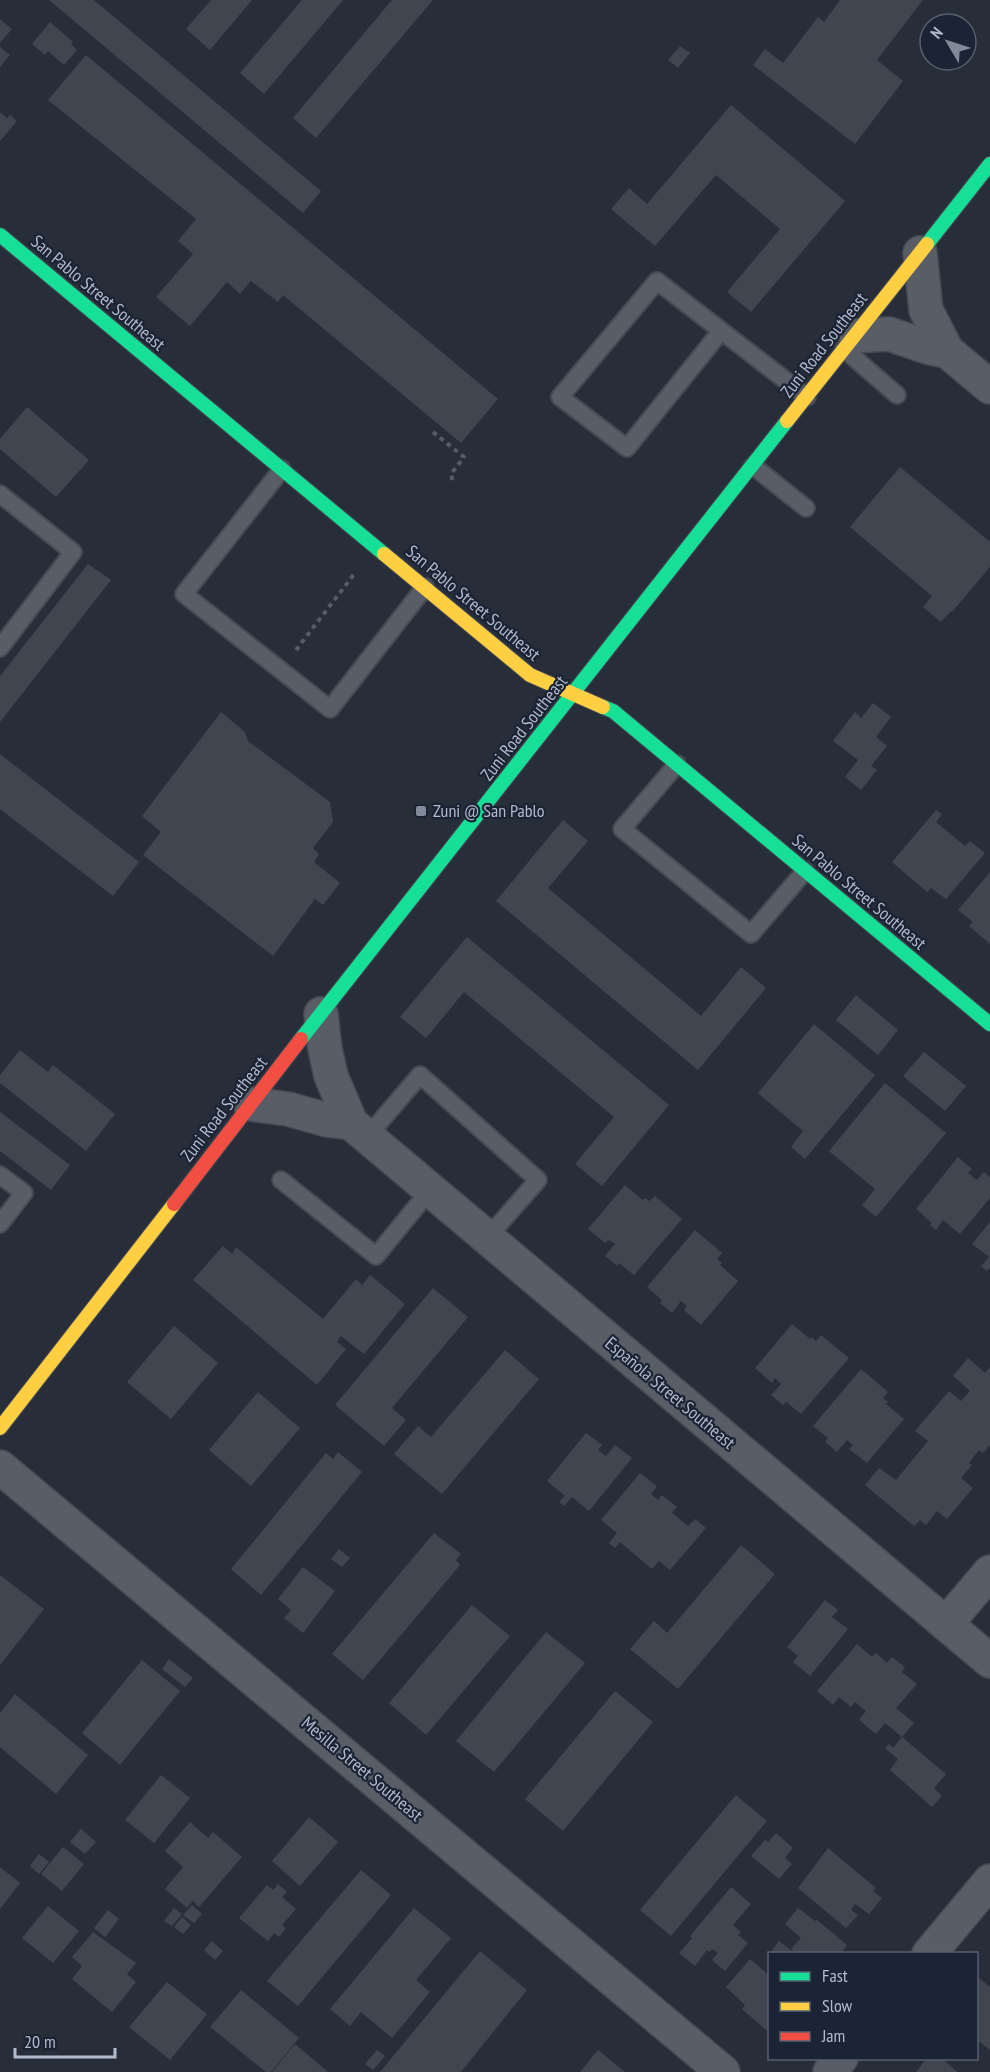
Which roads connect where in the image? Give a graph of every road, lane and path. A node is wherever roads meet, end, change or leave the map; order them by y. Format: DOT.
graph roads {
  1 [pos="990,164"];
  2 [pos="0,235"];
  3 [pos="920,253"];
  4 [pos="721,331"];
  5 [pos="849,343"];
  6 [pos="947,351"];
  7 [pos="990,387"];
  8 [pos="897,394"];
  9 [pos="807,397"];
  10 [pos="433,432"];
  11 [pos="753,466"];
  12 [pos="282,469"];
  13 [pos="453,483"];
  14 [pos="1,497"];
  15 [pos="806,508"];
  16 [pos="357,571"];
  17 [pos="424,587"];
  18 [pos="0,648"];
  19 [pos="292,656"];
  20 [pos="574,694"];
  21 [pos="677,764"];
  22 [pos="805,871"];
  23 [pos="321,1014"];
  24 [pos="990,1024"];
  25 [pos="250,1104"];
  26 [pos="359,1130"];
  27 [pos="0,1175"];
  28 [pos="281,1180"];
  29 [pos="430,1190"];
  30 [pos="0,1224"];
  31 [pos="487,1238"];
  32 [pos="0,1428"];
  33 [pos="0,1467"];
  34 [pos="990,1572"];
  35 [pos="946,1624"];
  36 [pos="990,1661"];
  37 [pos="987,1890"];
  38 [pos="930,1952"];
  39 [pos="839,2060"];
  40 [pos="723,2072"];
  41 [pos="830,2072"];
  1 -- 3 [label="street, Zuni Road Southeast"];
  2 -- 12 [label="street, San Pablo Street Southeast"];
  3 -- 5 [label="street, Zuni Road Southeast"];
  3 -- 6 [label="street"];
  4 -- 4 [label="lane"];
  4 -- 9 [label="lane"];
  5 -- 6 [label="street"];
  5 -- 8 [label="lane"];
  5 -- 9 [label="street, Zuni Road Southeast"];
  6 -- 7 [label="street"];
  9 -- 11 [label="street, Zuni Road Southeast"];
  10 -- 13 [label="path"];
  11 -- 15 [label="lane"];
  11 -- 20 [label="street, Zuni Road Southeast"];
  12 -- 17 [label="street, San Pablo Street Southeast"];
  12 -- 17 [label="lane"];
  14 -- 18 [label="lane"];
  16 -- 19 [label="path"];
  17 -- 20 [label="street, San Pablo Street Southeast"];
  20 -- 21 [label="street, San Pablo Street Southeast"];
  20 -- 23 [label="street, Zuni Road Southeast"];
  21 -- 22 [label="street, San Pablo Street Southeast"];
  21 -- 22 [label="lane"];
  22 -- 24 [label="street, San Pablo Street Southeast"];
  23 -- 25 [label="street, Zuni Road Southeast"];
  23 -- 26 [label="street, Española Street Southeast"];
  25 -- 26 [label="street"];
  25 -- 32 [label="street, Zuni Road Southeast"];
  26 -- 29 [label="street, Española Street Southeast"];
  26 -- 31 [label="lane"];
  27 -- 30 [label="lane"];
  28 -- 29 [label="lane"];
  29 -- 31 [label="street, Española Street Southeast"];
  31 -- 35 [label="street, Española Street Southeast"];
  33 -- 40 [label="street, Mesilla Street Southeast"];
  34 -- 35 [label="street"];
  35 -- 36 [label="street, Española Street Southeast"];
  37 -- 38 [label="street"];
  39 -- 41 [label="street"];
}
